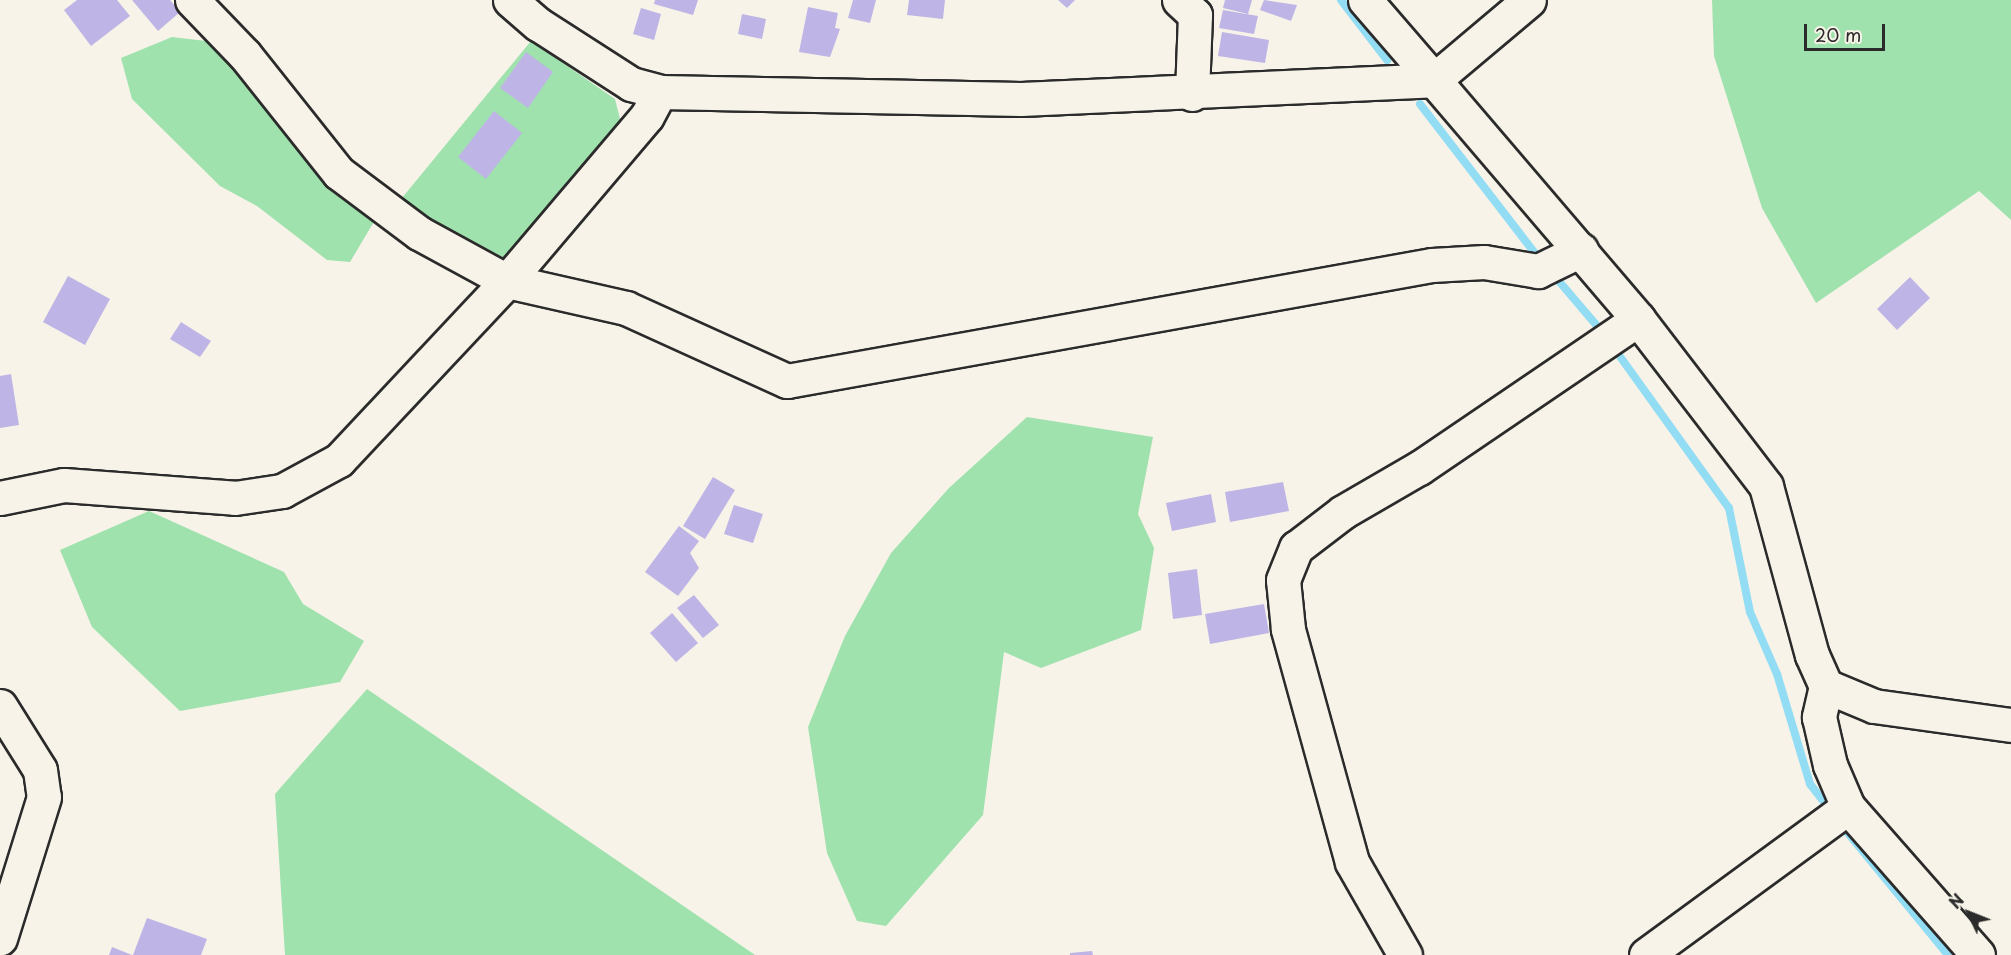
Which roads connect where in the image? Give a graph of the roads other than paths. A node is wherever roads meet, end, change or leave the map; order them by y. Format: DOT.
graph roads {
  1 [pos="192,0"];
  2 [pos="510,0"];
  3 [pos="1179,0"];
  4 [pos="1365,0"];
  5 [pos="1529,0"];
  6 [pos="1434,80"];
  7 [pos="660,92"];
  8 [pos="1192,94"];
  9 [pos="1561,260"];
  10 [pos="507,281"];
  11 [pos="1620,332"];
  12 [pos="0,498"];
  13 [pos="1826,686"];
  14 [pos="0,706"];
  15 [pos="2011,725"];
  16 [pos="1837,815"];
  17 [pos="0,938"];
  18 [pos="1405,955"];
  19 [pos="1646,955"];
  20 [pos="1978,955"];
  1 -- 10 [label="street"];
  2 -- 7 [label="street"];
  3 -- 8 [label="street"];
  4 -- 6 [label="street"];
  5 -- 6 [label="street"];
  6 -- 8 [label="street"];
  6 -- 9 [label="street"];
  7 -- 8 [label="street"];
  7 -- 10 [label="street"];
  9 -- 10 [label="street"];
  9 -- 11 [label="street"];
  10 -- 12 [label="street"];
  11 -- 13 [label="street"];
  11 -- 18 [label="street"];
  13 -- 15 [label="street"];
  13 -- 16 [label="street"];
  14 -- 17 [label="street"];
  16 -- 19 [label="street"];
  16 -- 20 [label="street"];
}
